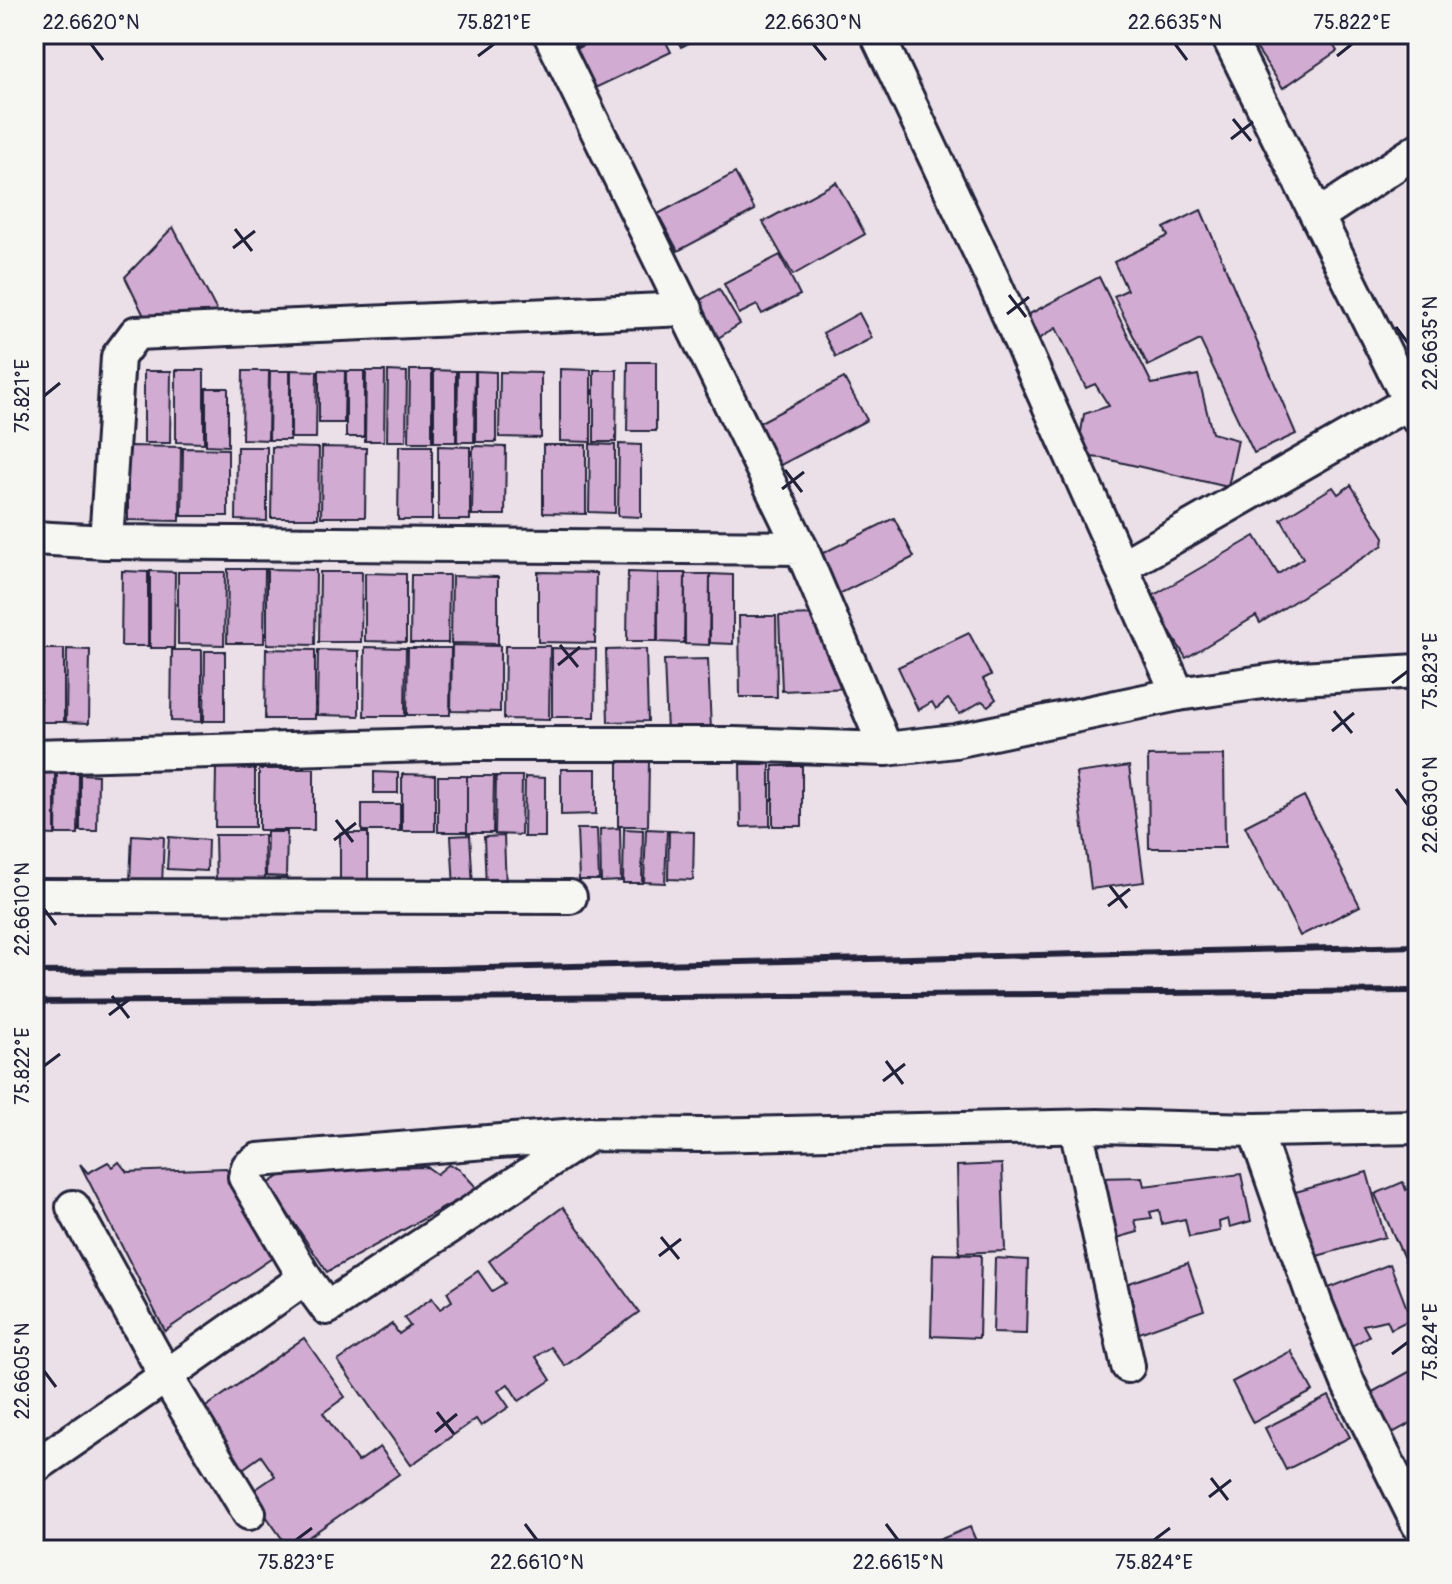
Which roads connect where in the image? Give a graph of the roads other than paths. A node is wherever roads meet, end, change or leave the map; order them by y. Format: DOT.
graph roads {
  1 [pos="550,34"];
  2 [pos="877,34"];
  3 [pos="1227,34"];
  4 [pos="1418,150"];
  5 [pos="1318,216"];
  6 [pos="686,309"];
  7 [pos="1415,406"];
  8 [pos="34,538"];
  9 [pos="106,542"];
  10 [pos="801,548"];
  11 [pos="1121,567"];
  12 [pos="1418,671"];
  13 [pos="1178,694"];
  14 [pos="886,749"];
  15 [pos="34,756"];
  16 [pos="34,896"];
  17 [pos="570,897"];
  18 [pos="1418,1127"];
  19 [pos="1076,1128"];
  20 [pos="1255,1130"];
  21 [pos="590,1134"];
  22 [pos="73,1207"];
  23 [pos="305,1278"];
  24 [pos="1128,1366"];
  25 [pos="166,1376"];
  26 [pos="34,1467"];
  27 [pos="249,1513"];
  28 [pos="1418,1524"];
  1 -- 6 [label="street"];
  2 -- 11 [label="street"];
  3 -- 5 [label="street"];
  4 -- 5 [label="street"];
  5 -- 7 [label="street"];
  6 -- 9 [label="street"];
  6 -- 10 [label="street"];
  7 -- 11 [label="street"];
  8 -- 9 [label="street"];
  9 -- 10 [label="street"];
  10 -- 14 [label="street"];
  11 -- 13 [label="street"];
  12 -- 13 [label="street"];
  13 -- 14 [label="street"];
  14 -- 15 [label="street"];
  16 -- 17 [label="street"];
  18 -- 20 [label="street"];
  19 -- 20 [label="street"];
  19 -- 21 [label="street"];
  19 -- 24 [label="street"];
  20 -- 28 [label="street"];
  21 -- 23 [label="street"];
  21 -- 23 [label="street"];
  22 -- 25 [label="street"];
  23 -- 25 [label="street"];
  25 -- 26 [label="street"];
  25 -- 27 [label="street"];
}
